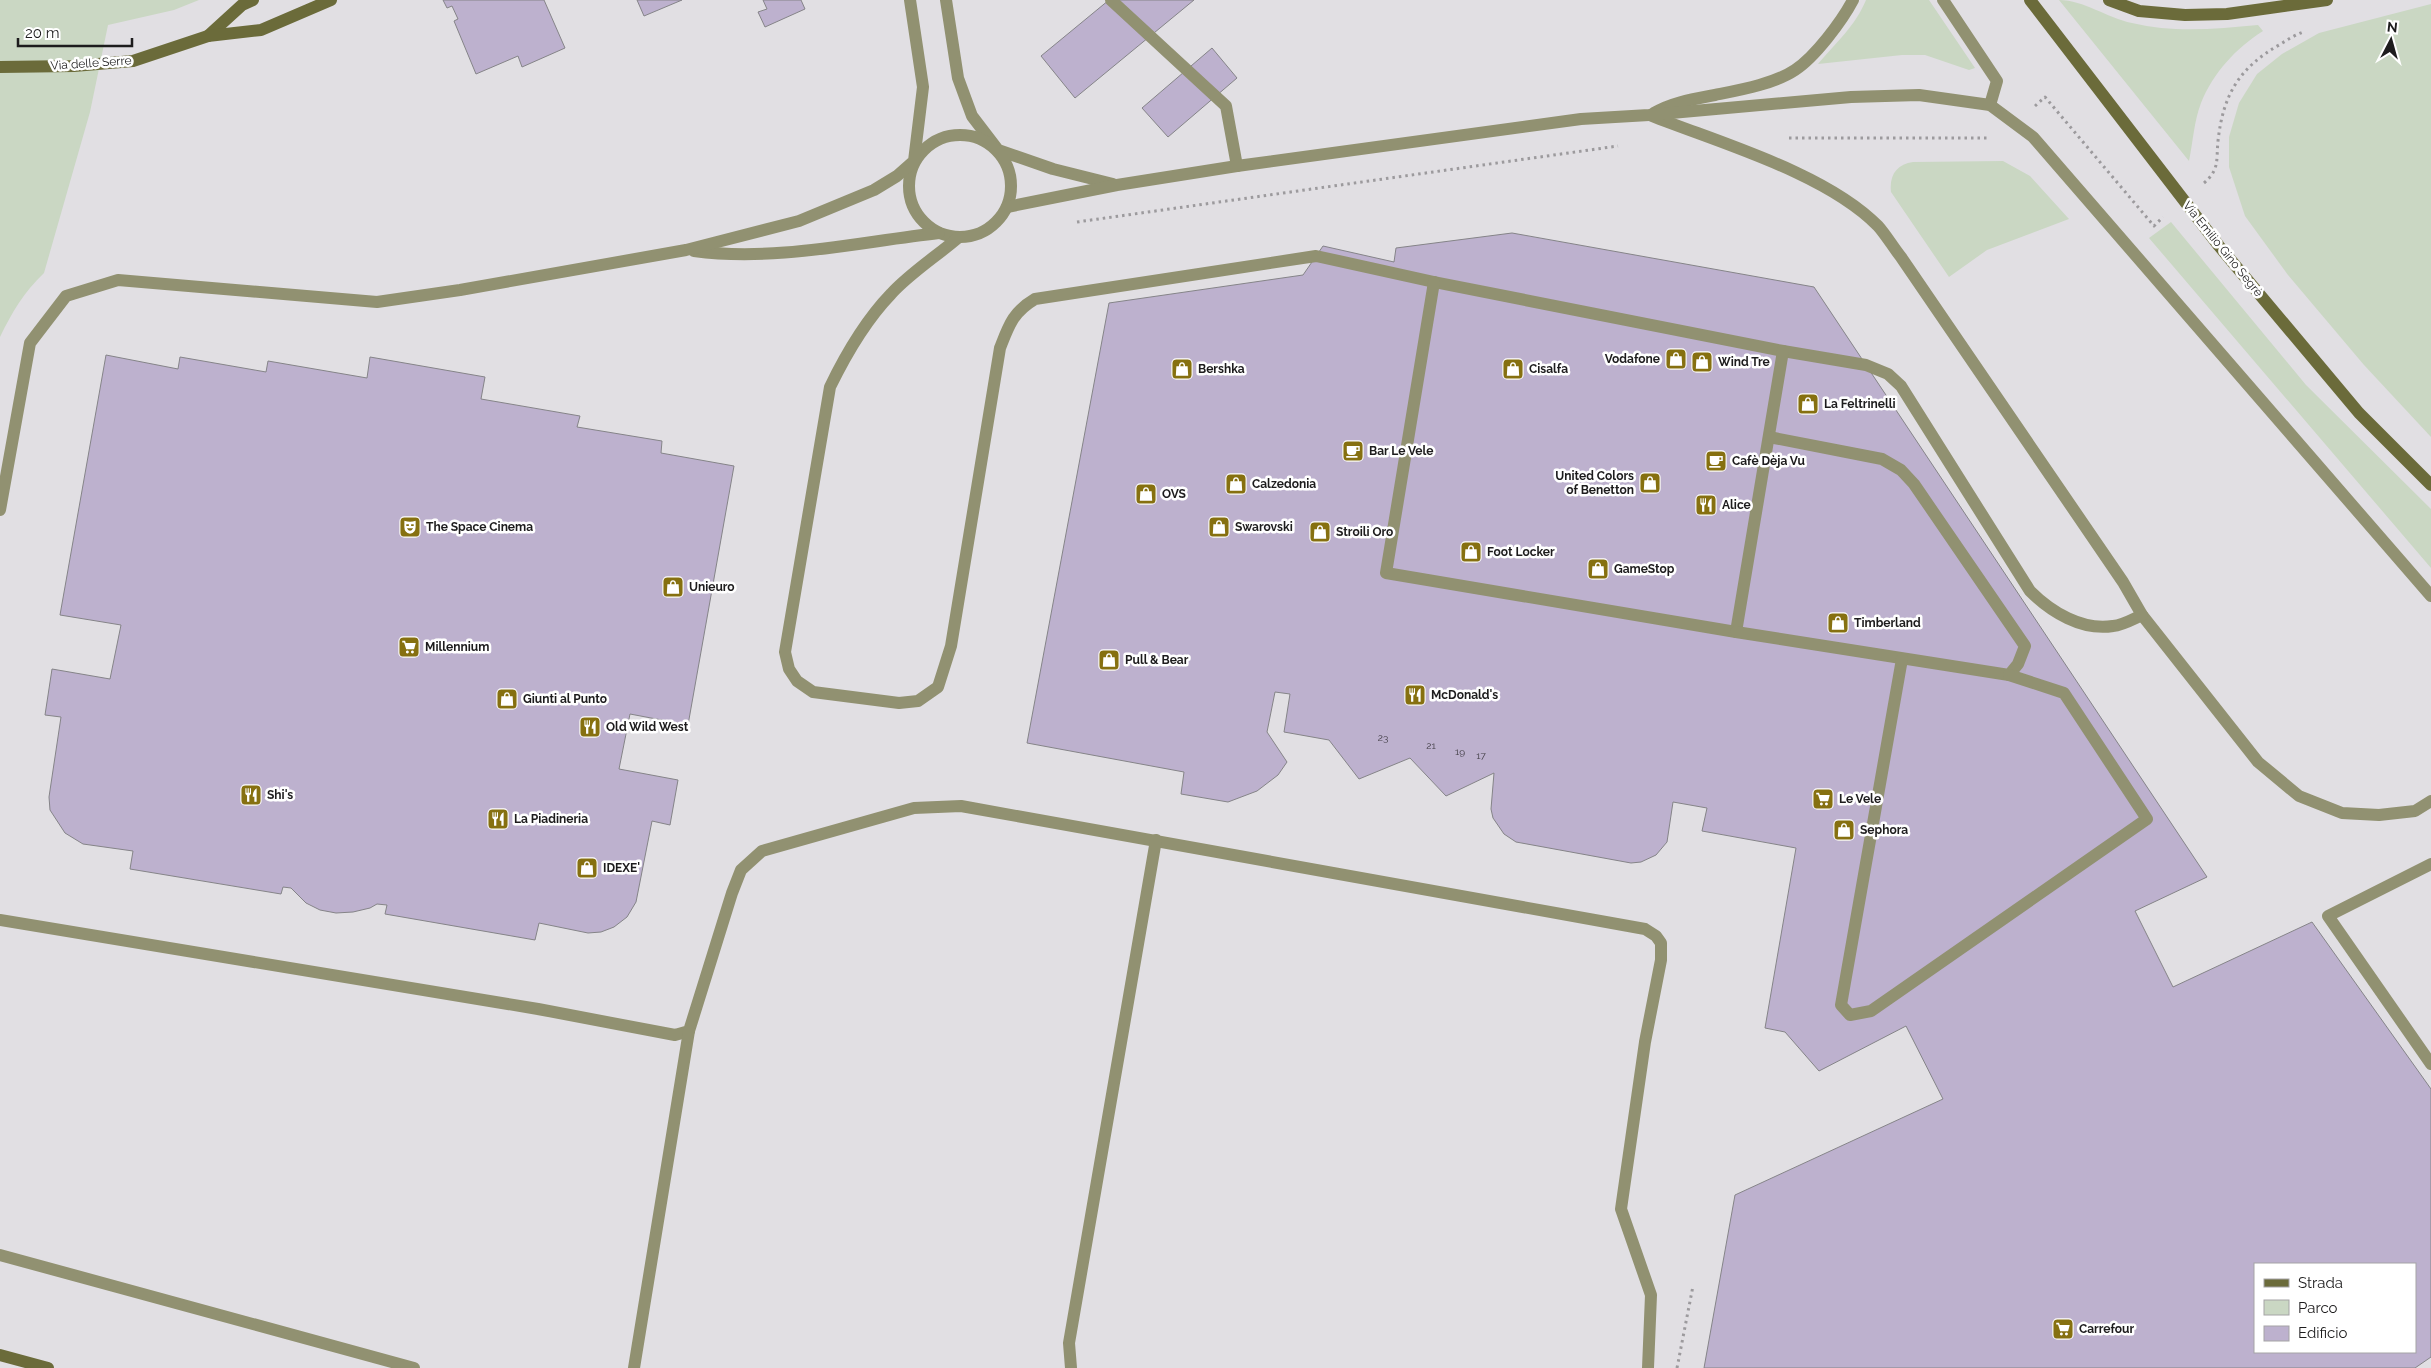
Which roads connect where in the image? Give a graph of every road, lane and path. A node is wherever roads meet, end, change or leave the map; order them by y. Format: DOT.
graph roads {
  1 [pos="253,0"];
  2 [pos="331,0"];
  3 [pos="910,0"];
  4 [pos="946,0"];
  5 [pos="1111,0"];
  6 [pos="1853,0"];
  7 [pos="1943,0"];
  8 [pos="2030,0"];
  9 [pos="2109,0"];
  10 [pos="2327,0"];
  11 [pos="2306,31"];
  12 [pos="208,36"];
  13 [pos="0,67"];
  14 [pos="1990,106"];
  15 [pos="1649,115"];
  16 [pos="2014,122"];
  17 [pos="1779,138"];
  18 [pos="1621,145"];
  19 [pos="998,150"];
  20 [pos="914,161"];
  21 [pos="1237,166"];
  22 [pos="2209,179"];
  23 [pos="1117,185"];
  24 [pos="1007,207"];
  25 [pos="2165,215"];
  26 [pos="1068,224"];
  27 [pos="939,233"];
  28 [pos="959,237"];
  29 [pos="686,250"];
  30 [pos="1434,282"];
  31 [pos="1783,351"];
  32 [pos="1769,438"];
  33 [pos="3,478"];
  34 [pos="2431,485"];
  35 [pos="0,510"];
  36 [pos="2431,596"];
  37 [pos="2142,615"];
  38 [pos="1736,632"];
  39 [pos="1902,658"];
  40 [pos="2008,676"];
  41 [pos="2431,801"];
  42 [pos="1156,840"];
  43 [pos="2431,864"];
  44 [pos="0,920"];
  45 [pos="689,1031"];
  46 [pos="2431,1064"];
  47 [pos="0,1255"];
  48 [pos="1693,1286"];
  49 [pos="0,1355"];
  50 [pos="48,1368"];
  51 [pos="414,1368"];
  52 [pos="634,1368"];
  53 [pos="1071,1368"];
  54 [pos="1648,1368"];
  55 [pos="1678,1368"];
  1 -- 12 [label="street, Via delle Serre"];
  2 -- 12 [label="street, Via delle Serre"];
  3 -- 20 [label="lane"];
  4 -- 19 [label="lane"];
  5 -- 21 [label="lane"];
  6 -- 15 [label="lane"];
  7 -- 14 [label="lane"];
  8 -- 34 [label="street, Via Emilio Gino Segrè"];
  9 -- 10 [label="street"];
  11 -- 22 [label="path"];
  12 -- 13 [label="street, Via delle Serre"];
  14 -- 15 [label="lane"];
  14 -- 16 [label="lane"];
  15 -- 21 [label="lane"];
  15 -- 37 [label="lane"];
  16 -- 17 [label="path"];
  16 -- 25 [label="path"];
  16 -- 36 [label="lane"];
  18 -- 26 [label="path"];
  19 -- 20 [label="lane"];
  19 -- 23 [label="lane"];
  19 -- 24 [label="lane"];
  20 -- 27 [label="lane"];
  20 -- 29 [label="lane"];
  21 -- 23 [label="lane"];
  23 -- 24 [label="lane"];
  24 -- 28 [label="lane"];
  27 -- 28 [label="lane"];
  27 -- 29 [label="lane"];
  28 -- 30 [label="lane"];
  29 -- 33 [label="lane"];
  30 -- 31 [label="lane"];
  30 -- 38 [label="lane"];
  31 -- 32 [label="lane"];
  31 -- 37 [label="lane"];
  32 -- 38 [label="lane"];
  32 -- 40 [label="lane"];
  33 -- 35 [label="lane"];
  37 -- 41 [label="lane"];
  38 -- 39 [label="lane"];
  39 -- 40 [label="lane"];
  39 -- 40 [label="lane"];
  42 -- 45 [label="lane"];
  42 -- 53 [label="lane"];
  42 -- 54 [label="lane"];
  43 -- 46 [label="lane"];
  44 -- 45 [label="lane"];
  45 -- 52 [label="lane"];
  47 -- 51 [label="lane"];
  48 -- 55 [label="path"];
  49 -- 50 [label="street"];
}
